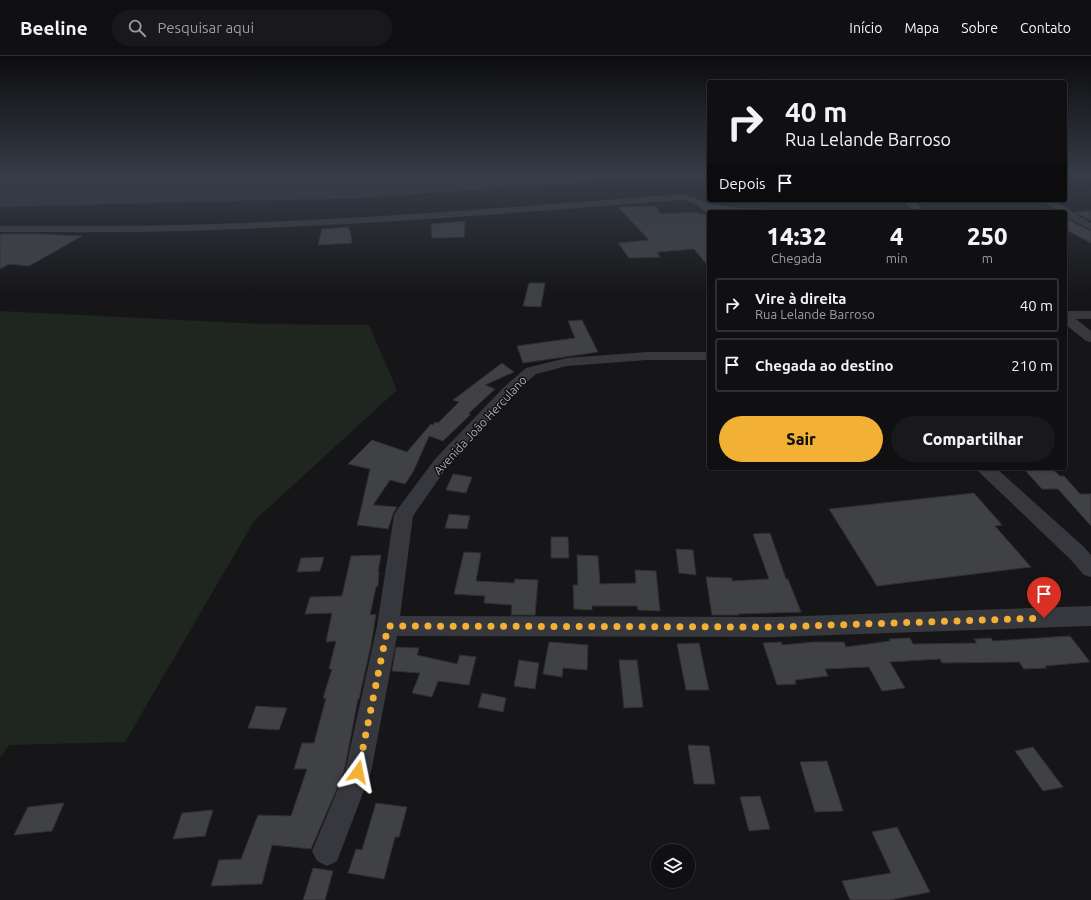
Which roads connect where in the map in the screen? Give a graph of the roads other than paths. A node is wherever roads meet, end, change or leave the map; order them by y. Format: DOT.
graph roads {
  1 [pos="438,215"];
  2 [pos="1072,215"];
  3 [pos="1091,227"];
  4 [pos="0,229"];
  5 [pos="1091,315"];
  6 [pos="1067,316"];
  7 [pos="1067,318"];
  8 [pos="1091,338"];
  9 [pos="707,356"];
  10 [pos="987,470"];
  11 [pos="1091,569"];
  12 [pos="1091,616"];
  13 [pos="388,626"];
  14 [pos="327,851"];
  1 -- 4 [label="street"];
  2 -- 3 [label="street"];
  5 -- 6 [label="street"];
  7 -- 8 [label="street"];
  9 -- 13 [label="street, Avenida João Herculano"];
  10 -- 11 [label="street"];
  12 -- 13 [label="street"];
  13 -- 14 [label="street, Avenida João Herculano"];
}
